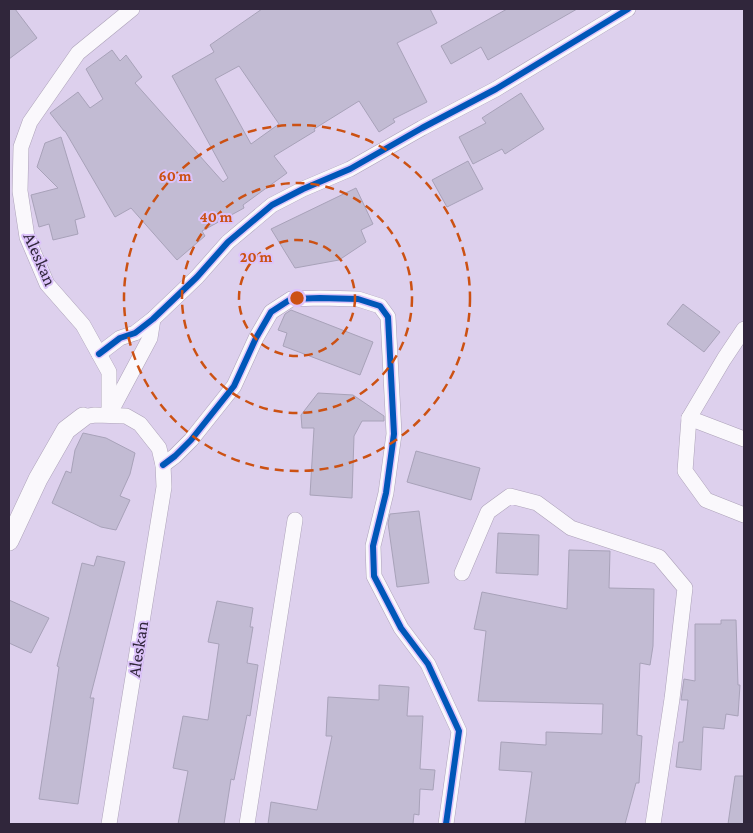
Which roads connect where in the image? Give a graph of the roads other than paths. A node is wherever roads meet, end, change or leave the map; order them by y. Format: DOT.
graph roads {
  1 [pos="132,9"];
  2 [pos="628,9"];
  3 [pos="9,195"];
  4 [pos="22,204"];
  5 [pos="153,319"];
  6 [pos="744,329"];
  7 [pos="99,354"];
  8 [pos="109,415"];
  9 [pos="83,417"];
  10 [pos="689,418"];
  11 [pos="744,439"];
  12 [pos="163,465"];
  13 [pos="744,515"];
  14 [pos="295,520"];
  15 [pos="9,541"];
  16 [pos="462,572"];
  17 [pos="109,824"];
  18 [pos="247,824"];
  19 [pos="446,824"];
  20 [pos="654,824"];
  1 -- 4 [label="street, Aleskan"];
  2 -- 5 [label="street"];
  3 -- 4 [label="street"];
  4 -- 7 [label="street, Aleskan"];
  5 -- 7 [label="street"];
  5 -- 8 [label="street"];
  6 -- 10 [label="street"];
  7 -- 8 [label="street, Aleskan"];
  8 -- 9 [label="street, Aleskan"];
  8 -- 12 [label="street, Aleskan"];
  9 -- 15 [label="street, Aleskan"];
  10 -- 11 [label="street"];
  10 -- 13 [label="street"];
  12 -- 17 [label="street, Aleskan"];
  12 -- 19 [label="street"];
  14 -- 18 [label="street"];
  16 -- 20 [label="street"];
}
